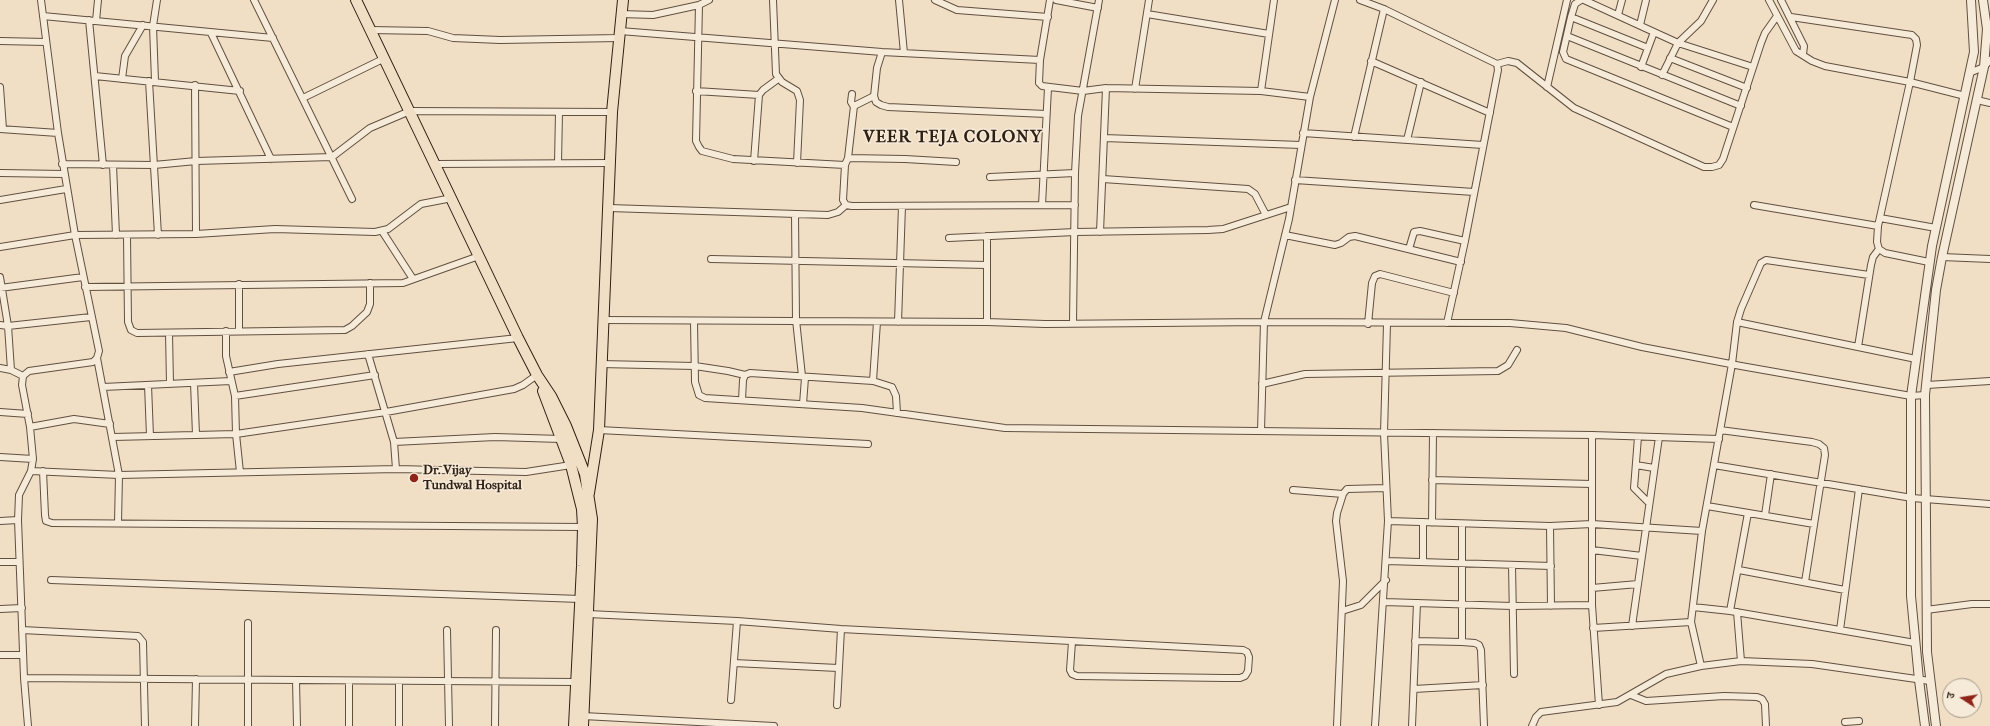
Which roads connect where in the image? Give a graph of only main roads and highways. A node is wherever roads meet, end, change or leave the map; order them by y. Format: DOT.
graph roads {
  1 [pos="356,0"];
  2 [pos="623,0"];
  3 [pos="539,379"];
  4 [pos="589,493"];
  5 [pos="582,509"];
  6 [pos="583,721"];
  7 [pos="574,726"];
  1 -- 3 [label="main road"];
  2 -- 4 [label="main road"];
  3 -- 4 [label="main road"];
  3 -- 5 [label="main road"];
  4 -- 5 [label="main road"];
  4 -- 6 [label="main road"];
  5 -- 7 [label="main road"];
}
